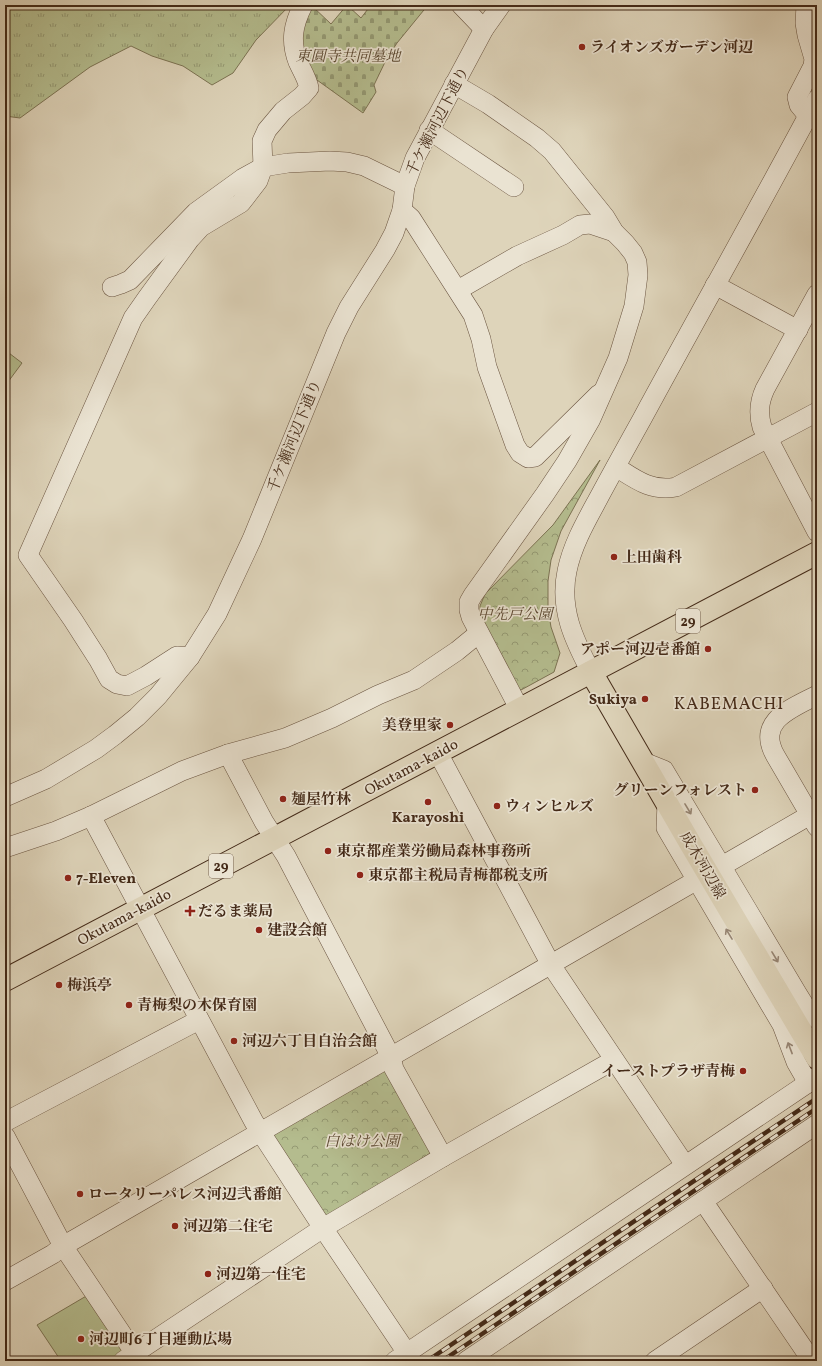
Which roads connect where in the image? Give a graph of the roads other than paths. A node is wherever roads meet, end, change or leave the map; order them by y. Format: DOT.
graph roads {
  1 [pos="303,5"];
  2 [pos="461,5"];
  3 [pos="501,5"];
  4 [pos="806,5"];
  5 [pos="484,29"];
  6 [pos="454,84"];
  7 [pos="817,99"];
  8 [pos="808,116"];
  9 [pos="429,130"];
  10 [pos="263,167"];
  11 [pos="404,186"];
  12 [pos="514,188"];
  13 [pos="402,210"];
  14 [pos="614,232"];
  15 [pos="715,285"];
  16 [pos="112,287"];
  17 [pos="458,290"];
  18 [pos="817,294"];
  19 [pos="798,330"];
  20 [pos="605,388"];
  21 [pos="817,412"];
  22 [pos="768,438"];
  23 [pos="616,467"];
  24 [pos="817,532"];
  25 [pos="817,553"];
  26 [pos="479,634"];
  27 [pos="190,657"];
  28 [pos="591,672"];
  29 [pos="817,695"];
  30 [pos="520,710"];
  31 [pos="438,753"];
  32 [pos="228,754"];
  33 [pos="644,762"];
  34 [pos="5,797"];
  35 [pos="667,802"];
  36 [pos="91,816"];
  37 [pos="813,821"];
  38 [pos="274,838"];
  39 [pos="5,848"];
  40 [pos="722,866"];
  41 [pos="697,880"];
  42 [pos="141,908"];
  43 [pos="550,965"];
  44 [pos="5,980"];
  45 [pos="817,1019"];
  46 [pos="199,1020"];
  47 [pos="391,1057"];
  48 [pos="817,1058"];
  49 [pos="614,1060"];
  50 [pos="813,1080"];
  51 [pos="5,1122"];
  52 [pos="817,1124"];
  53 [pos="260,1132"];
  54 [pos="5,1136"];
  55 [pos="443,1157"];
  56 [pos="686,1166"];
  57 [pos="703,1201"];
  58 [pos="323,1228"];
  59 [pos="63,1246"];
  60 [pos="5,1281"];
  61 [pos="763,1288"];
  62 [pos="401,1357"];
  63 [pos="133,1358"];
  64 [pos="466,1361"];
  65 [pos="655,1361"];
  66 [pos="812,1361"];
  1 -- 10 [label="street"];
  2 -- 5 [label="street"];
  3 -- 5 [label="street, 千ケ瀬河辺下通り"];
  4 -- 8 [label="street"];
  5 -- 6 [label="street, 千ケ瀬河辺下通り"];
  6 -- 9 [label="street, 千ケ瀬河辺下通り"];
  6 -- 14 [label="street"];
  7 -- 8 [label="street"];
  8 -- 15 [label="street"];
  9 -- 11 [label="street, 千ケ瀬河辺下通り"];
  9 -- 12 [label="street"];
  10 -- 11 [label="street"];
  10 -- 16 [label="street"];
  10 -- 27 [label="street"];
  11 -- 13 [label="street, 千ケ瀬河辺下通り"];
  13 -- 17 [label="street"];
  13 -- 27 [label="street, 千ケ瀬河辺下通り"];
  14 -- 17 [label="street"];
  14 -- 20 [label="street"];
  15 -- 19 [label="street"];
  15 -- 23 [label="street"];
  17 -- 20 [label="street"];
  18 -- 19 [label="street"];
  19 -- 22 [label="street"];
  20 -- 26 [label="street"];
  21 -- 22 [label="street"];
  22 -- 23 [label="street"];
  22 -- 24 [label="street"];
  23 -- 28 [label="street"];
  25 -- 28 [label="main road, Okutama-kaido / 29"];
  26 -- 30 [label="street"];
  26 -- 32 [label="street"];
  27 -- 34 [label="street, 千ケ瀬河辺下通り"];
  28 -- 30 [label="main road, Okutama-kaido / 29"];
  28 -- 33 [label="main road, 成木河辺線"];
  29 -- 37 [label="street"];
  30 -- 31 [label="main road, Okutama-kaido / 29"];
  31 -- 38 [label="main road, Okutama-kaido / 29"];
  31 -- 43 [label="street"];
  32 -- 36 [label="street"];
  32 -- 38 [label="street"];
  33 -- 35 [label="main road, 成木河辺線"];
  33 -- 40 [label="street, one-way"];
  35 -- 41 [label="street"];
  35 -- 48 [label="main road, 成木河辺線"];
  36 -- 39 [label="street"];
  36 -- 42 [label="street"];
  37 -- 40 [label="street"];
  38 -- 42 [label="main road, Okutama-kaido / 29"];
  38 -- 47 [label="street"];
  40 -- 45 [label="street, one-way"];
  41 -- 43 [label="street"];
  50 -- 41 [label="street, one-way"];
  42 -- 44 [label="main road, Okutama-kaido / 29"];
  42 -- 46 [label="street"];
  43 -- 47 [label="street"];
  43 -- 49 [label="street"];
  46 -- 51 [label="street"];
  46 -- 53 [label="street"];
  47 -- 53 [label="street"];
  47 -- 55 [label="street"];
  49 -- 55 [label="street"];
  49 -- 56 [label="street"];
  50 -- 56 [label="street"];
  52 -- 57 [label="street"];
  53 -- 58 [label="street"];
  53 -- 59 [label="street"];
  54 -- 59 [label="street"];
  55 -- 58 [label="street"];
  56 -- 62 [label="street"];
  57 -- 61 [label="street"];
  57 -- 64 [label="street"];
  58 -- 62 [label="street"];
  58 -- 63 [label="street"];
  59 -- 60 [label="street"];
  59 -- 63 [label="street"];
  61 -- 65 [label="street"];
  61 -- 66 [label="street"];
}
